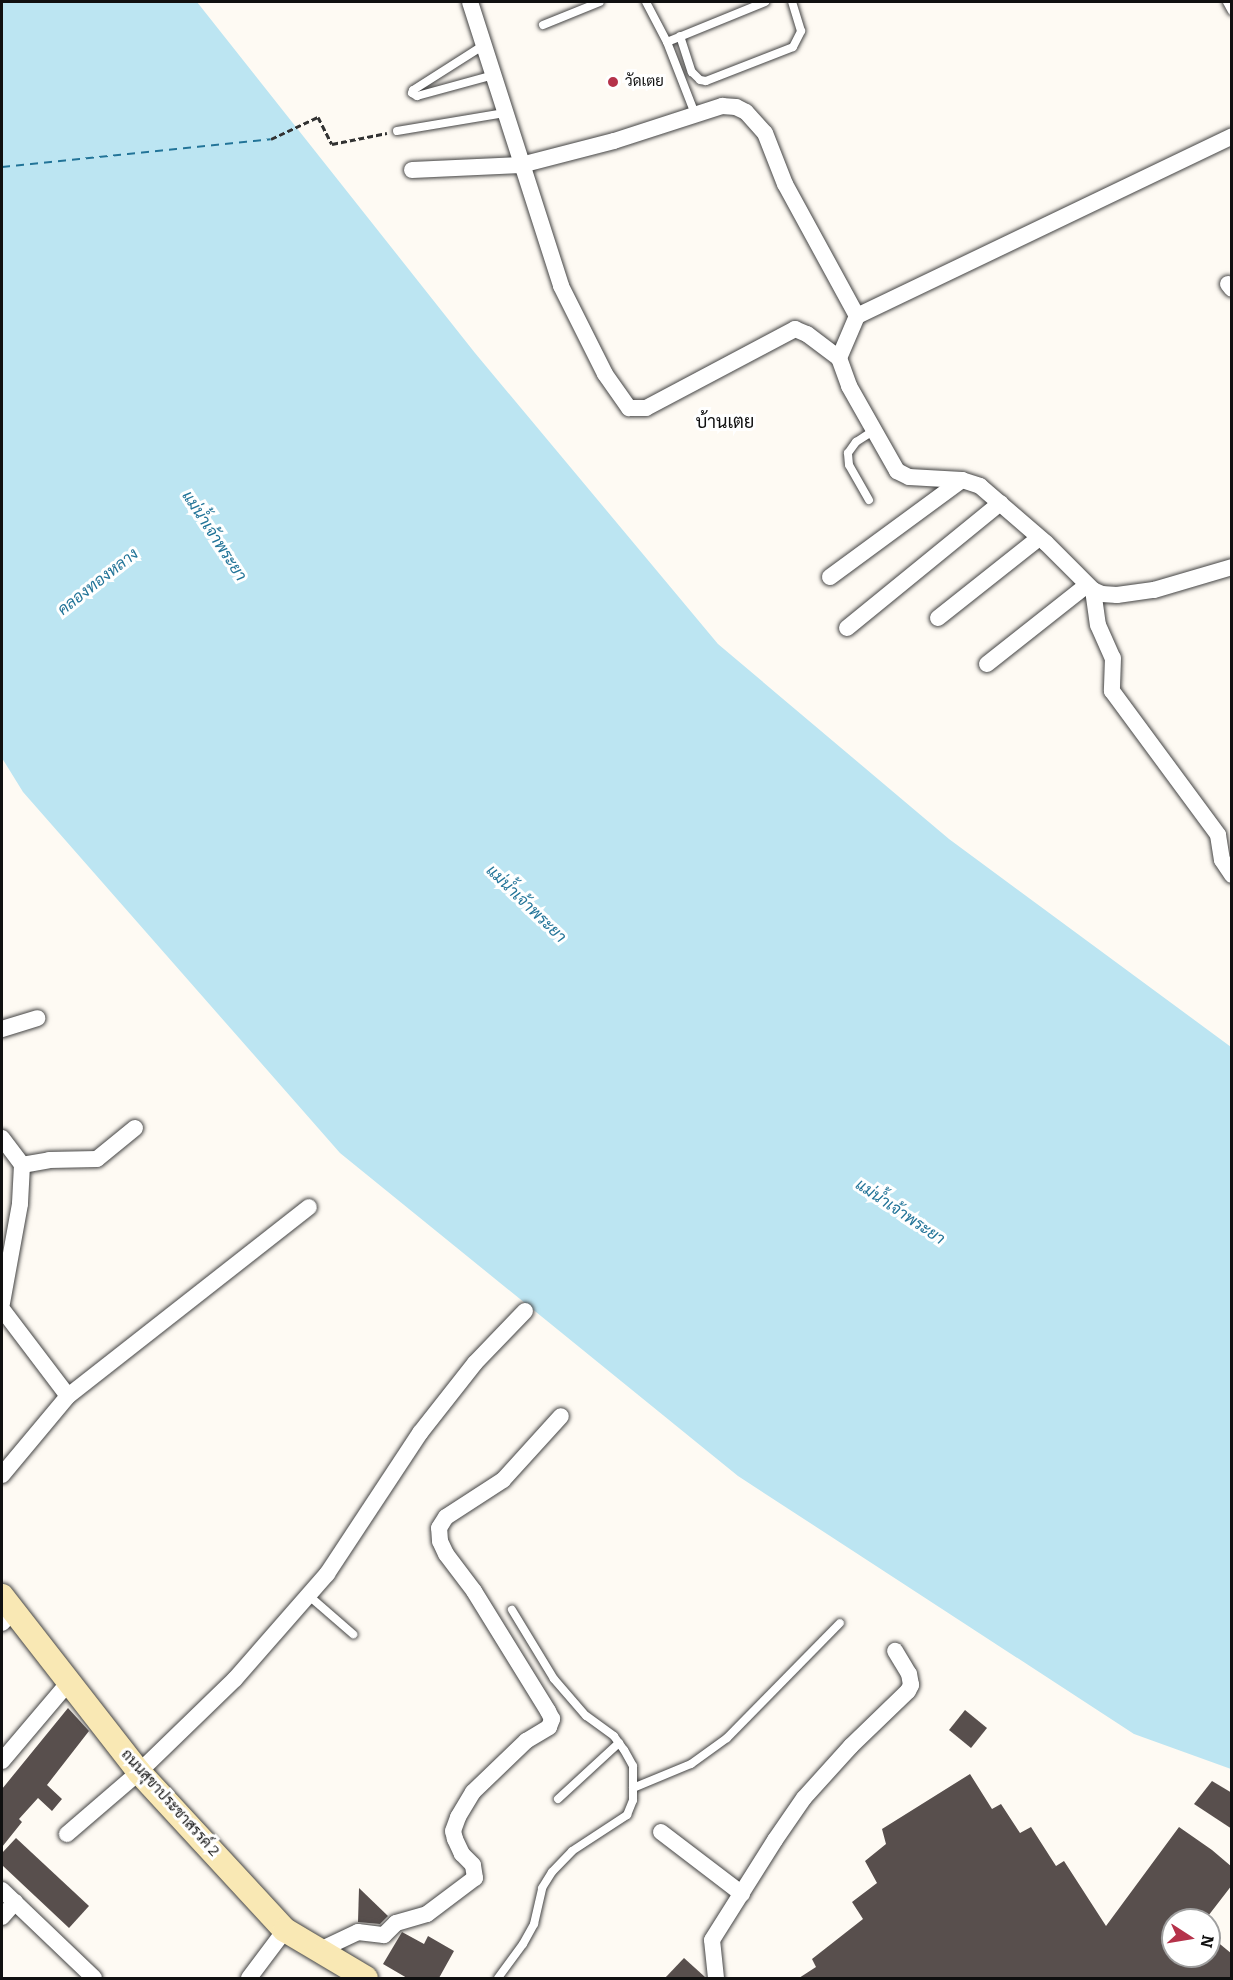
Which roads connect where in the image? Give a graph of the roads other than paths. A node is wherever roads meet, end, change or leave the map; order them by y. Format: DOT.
graph roads {
  1 [pos="470,2"];
  2 [pos="600,2"];
  3 [pos="646,2"];
  4 [pos="765,2"];
  5 [pos="792,2"];
  6 [pos="1227,2"];
  7 [pos="1232,11"];
  8 [pos="543,25"];
  9 [pos="680,36"];
  10 [pos="667,42"];
  11 [pos="484,45"];
  12 [pos="494,75"];
  13 [pos="504,113"];
  14 [pos="695,114"];
  15 [pos="397,131"];
  16 [pos="1232,136"];
  17 [pos="521,165"];
  18 [pos="412,170"];
  19 [pos="856,316"];
  20 [pos="839,358"];
  21 [pos="873,431"];
  22 [pos="962,480"];
  23 [pos="869,500"];
  24 [pos="1000,503"];
  25 [pos="1040,538"];
  26 [pos="1232,567"];
  27 [pos="830,577"];
  28 [pos="1090,588"];
  29 [pos="938,618"];
  30 [pos="848,628"];
  31 [pos="987,664"];
  32 [pos="1232,875"];
  33 [pos="37,1018"];
  34 [pos="2,1029"];
  35 [pos="135,1128"];
  36 [pos="2,1138"];
  37 [pos="22,1165"];
  38 [pos="309,1207"];
  39 [pos="2,1303"];
  40 [pos="2,1309"];
  41 [pos="525,1311"];
  42 [pos="68,1396"];
  43 [pos="561,1416"];
  44 [pos="2,1475"];
  45 [pos="308,1595"];
  46 [pos="5,1610"];
  47 [pos="512,1610"];
  48 [pos="840,1623"];
  49 [pos="352,1634"];
  50 [pos="894,1651"];
  51 [pos="69,1682"];
  52 [pos="619,1743"];
  53 [pos="2,1761"];
  54 [pos="139,1772"];
  55 [pos="633,1788"];
  56 [pos="558,1799"];
  57 [pos="661,1833"];
  58 [pos="67,1834"];
  59 [pos="2,1890"];
  60 [pos="742,1894"];
  61 [pos="15,1902"];
  62 [pos="2,1917"];
  63 [pos="285,1930"];
  64 [pos="320,1950"];
  65 [pos="94,1978"];
  66 [pos="249,1978"];
  67 [pos="366,1978"];
  68 [pos="498,1978"];
  69 [pos="716,1978"];
  1 -- 11 [label="street"];
  2 -- 8 [label="lane"];
  3 -- 10 [label="lane"];
  4 -- 9 [label="lane"];
  5 -- 9 [label="lane"];
  6 -- 7 [label="lane"];
  9 -- 10 [label="lane"];
  10 -- 14 [label="lane"];
  11 -- 12 [label="street"];
  11 -- 12 [label="lane"];
  12 -- 13 [label="street"];
  13 -- 15 [label="lane"];
  13 -- 17 [label="street"];
  14 -- 17 [label="street"];
  14 -- 19 [label="street"];
  16 -- 19 [label="street"];
  17 -- 18 [label="street"];
  17 -- 20 [label="street"];
  19 -- 20 [label="street"];
  20 -- 21 [label="street"];
  21 -- 22 [label="street"];
  21 -- 23 [label="lane"];
  22 -- 24 [label="street"];
  22 -- 27 [label="street"];
  24 -- 25 [label="street"];
  24 -- 30 [label="street"];
  25 -- 28 [label="street"];
  25 -- 29 [label="street"];
  26 -- 28 [label="street"];
  28 -- 31 [label="street"];
  28 -- 32 [label="street"];
  33 -- 34 [label="street"];
  35 -- 37 [label="street"];
  36 -- 37 [label="street"];
  37 -- 39 [label="street"];
  38 -- 42 [label="street"];
  40 -- 42 [label="street"];
  41 -- 45 [label="street"];
  42 -- 44 [label="street"];
  43 -- 64 [label="street"];
  45 -- 49 [label="lane"];
  45 -- 54 [label="street"];
  46 -- 51 [label="street, ถนนสุขาประชาสรรค์ 2"];
  47 -- 52 [label="lane"];
  48 -- 55 [label="lane"];
  50 -- 60 [label="street"];
  51 -- 53 [label="street"];
  51 -- 54 [label="street, ถนนสุขาประชาสรรค์ 2"];
  52 -- 55 [label="lane"];
  52 -- 56 [label="lane"];
  54 -- 58 [label="street"];
  54 -- 63 [label="street, ถนนสุขาประชาสรรค์ 2"];
  55 -- 68 [label="lane"];
  57 -- 60 [label="street"];
  59 -- 61 [label="street"];
  60 -- 69 [label="street"];
  61 -- 62 [label="street"];
  61 -- 65 [label="street"];
  63 -- 64 [label="street, ถนนสุขาประชาสรรค์ 2"];
  63 -- 66 [label="street"];
  64 -- 67 [label="street, ถนนสุขาประชาสรรค์ 2"];
}
